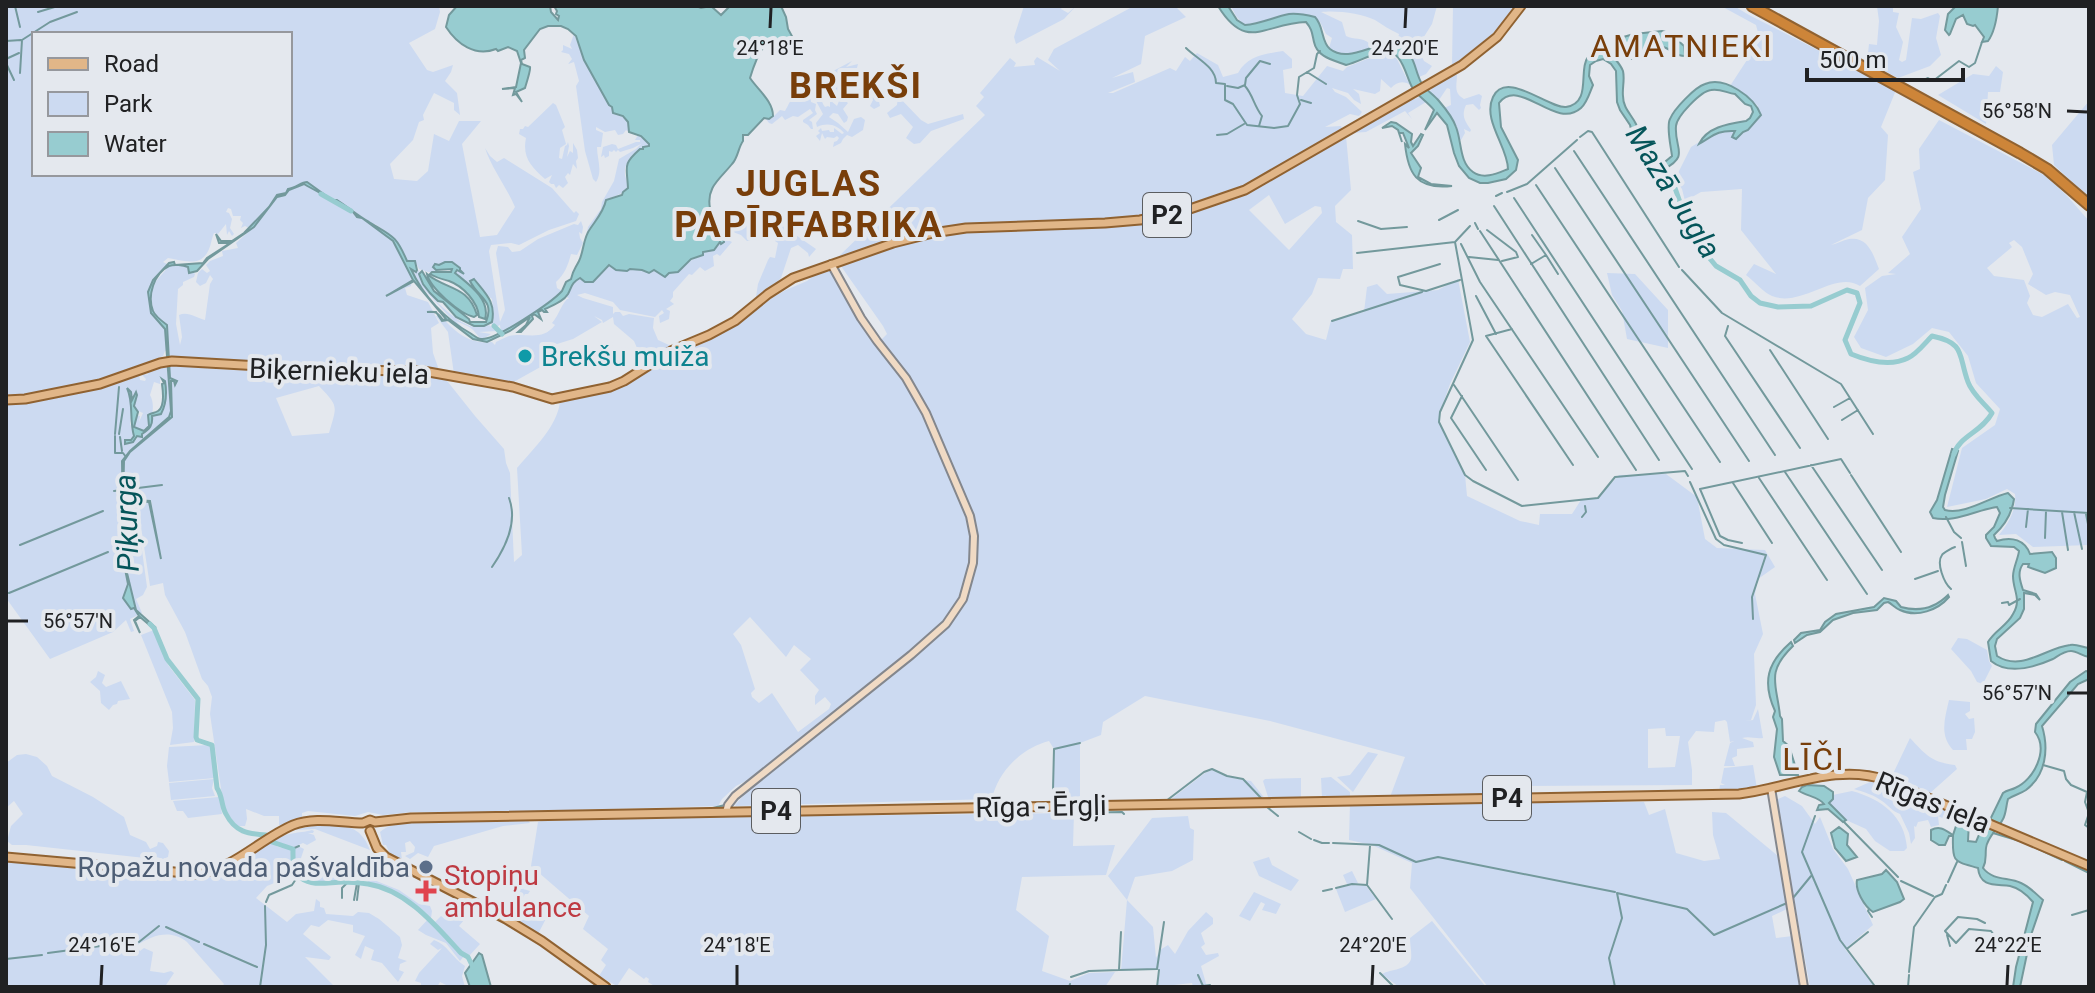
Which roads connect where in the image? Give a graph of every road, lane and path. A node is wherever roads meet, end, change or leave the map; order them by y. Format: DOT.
graph roads {
  1 [pos="1521,6"];
  2 [pos="1752,6"];
  3 [pos="2089,205"];
  4 [pos="831,264"];
  5 [pos="6,400"];
  6 [pos="1771,788"];
  7 [pos="1663,795"];
  8 [pos="728,812"];
  9 [pos="415,818"];
  10 [pos="325,822"];
  11 [pos="371,826"];
  12 [pos="378,850"];
  13 [pos="6,857"];
  14 [pos="2089,866"];
  15 [pos="606,987"];
  16 [pos="1804,987"];
  1 -- 4 [label="main road, P2"];
  2 -- 3 [label="highway"];
  4 -- 5 [label="main road, Biķernieku iela"];
  4 -- 8 [label="main road"];
  6 -- 7 [label="main road, Rīgas iela / P4"];
  6 -- 14 [label="main road, Rīgas iela / P4"];
  6 -- 16 [label="main road"];
  7 -- 8 [label="main road, Rīga - Ērgļi / P4"];
  8 -- 9 [label="main road, Rīga - Ērgļi / P4"];
  9 -- 10 [label="main road, P4"];
  9 -- 11 [label="main road, Rīga - Ērgļi / P4"];
  10 -- 11 [label="main road, Rīga - Ērgļi / P4"];
  10 -- 12 [label="main road"];
  10 -- 13 [label="main road, Rīga - Ērgļi / P4"];
  11 -- 12 [label="main road"];
  12 -- 15 [label="main road"];
}
